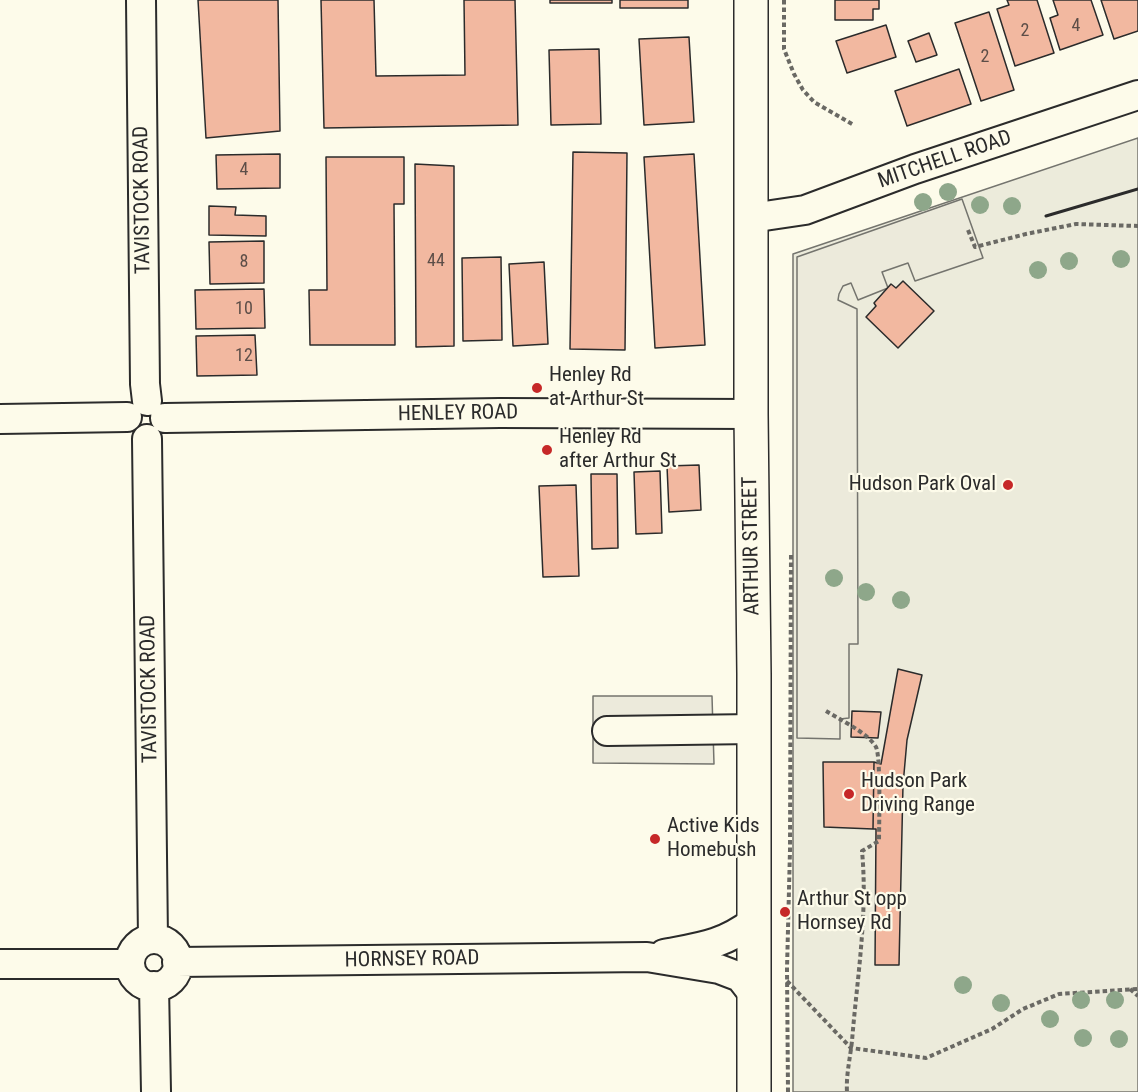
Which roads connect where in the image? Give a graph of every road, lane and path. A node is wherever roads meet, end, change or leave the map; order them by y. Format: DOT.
graph roads {
  1 [pos="141,0"];
  2 [pos="751,0"];
  3 [pos="784,0"];
  4 [pos="1138,95"];
  5 [pos="854,124"];
  6 [pos="751,218"];
  7 [pos="1138,226"];
  8 [pos="968,230"];
  9 [pos="751,414"];
  10 [pos="0,419"];
  11 [pos="147,419"];
  12 [pos="791,552"];
  13 [pos="826,711"];
  14 [pos="754,729"];
  15 [pos="607,731"];
  16 [pos="753,922"];
  17 [pos="153,939"];
  18 [pos="647,957"];
  19 [pos="177,962"];
  20 [pos="0,964"];
  21 [pos="130,964"];
  22 [pos="787,981"];
  23 [pos="154,986"];
  24 [pos="1130,989"];
  25 [pos="1138,989"];
  26 [pos="753,995"];
  27 [pos="1138,996"];
  28 [pos="851,1048"];
  29 [pos="156,1092"];
  30 [pos="754,1092"];
  31 [pos="788,1092"];
  32 [pos="847,1092"];
  1 -- 11 [label="street, TAVISTOCK ROAD"];
  2 -- 6 [label="main road, ARTHUR STREET"];
  3 -- 5 [label="path"];
  4 -- 6 [label="street, MITCHELL ROAD"];
  6 -- 9 [label="main road, ARTHUR STREET"];
  7 -- 8 [label="path"];
  9 -- 11 [label="street, HENLEY ROAD"];
  9 -- 14 [label="main road, ARTHUR STREET"];
  10 -- 11 [label="street, HENLEY ROAD"];
  11 -- 17 [label="street, TAVISTOCK ROAD"];
  12 -- 22 [label="path"];
  13 -- 28 [label="path"];
  14 -- 15 [label="street"];
  14 -- 16 [label="main road, ARTHUR STREET"];
  16 -- 18 [label="street, HORNSEY ROAD"];
  16 -- 26 [label="main road, ARTHUR STREET"];
  17 -- 19 [label="street"];
  17 -- 21 [label="street"];
  18 -- 19 [label="street, HORNSEY ROAD"];
  18 -- 26 [label="street, HORNSEY ROAD"];
  19 -- 23 [label="street"];
  20 -- 21 [label="street"];
  21 -- 23 [label="street"];
  22 -- 28 [label="path"];
  22 -- 31 [label="path"];
  23 -- 29 [label="street"];
  24 -- 25 [label="path"];
  24 -- 27 [label="path"];
  24 -- 28 [label="path"];
  26 -- 30 [label="main road, ARTHUR STREET"];
  28 -- 32 [label="path"];
}
